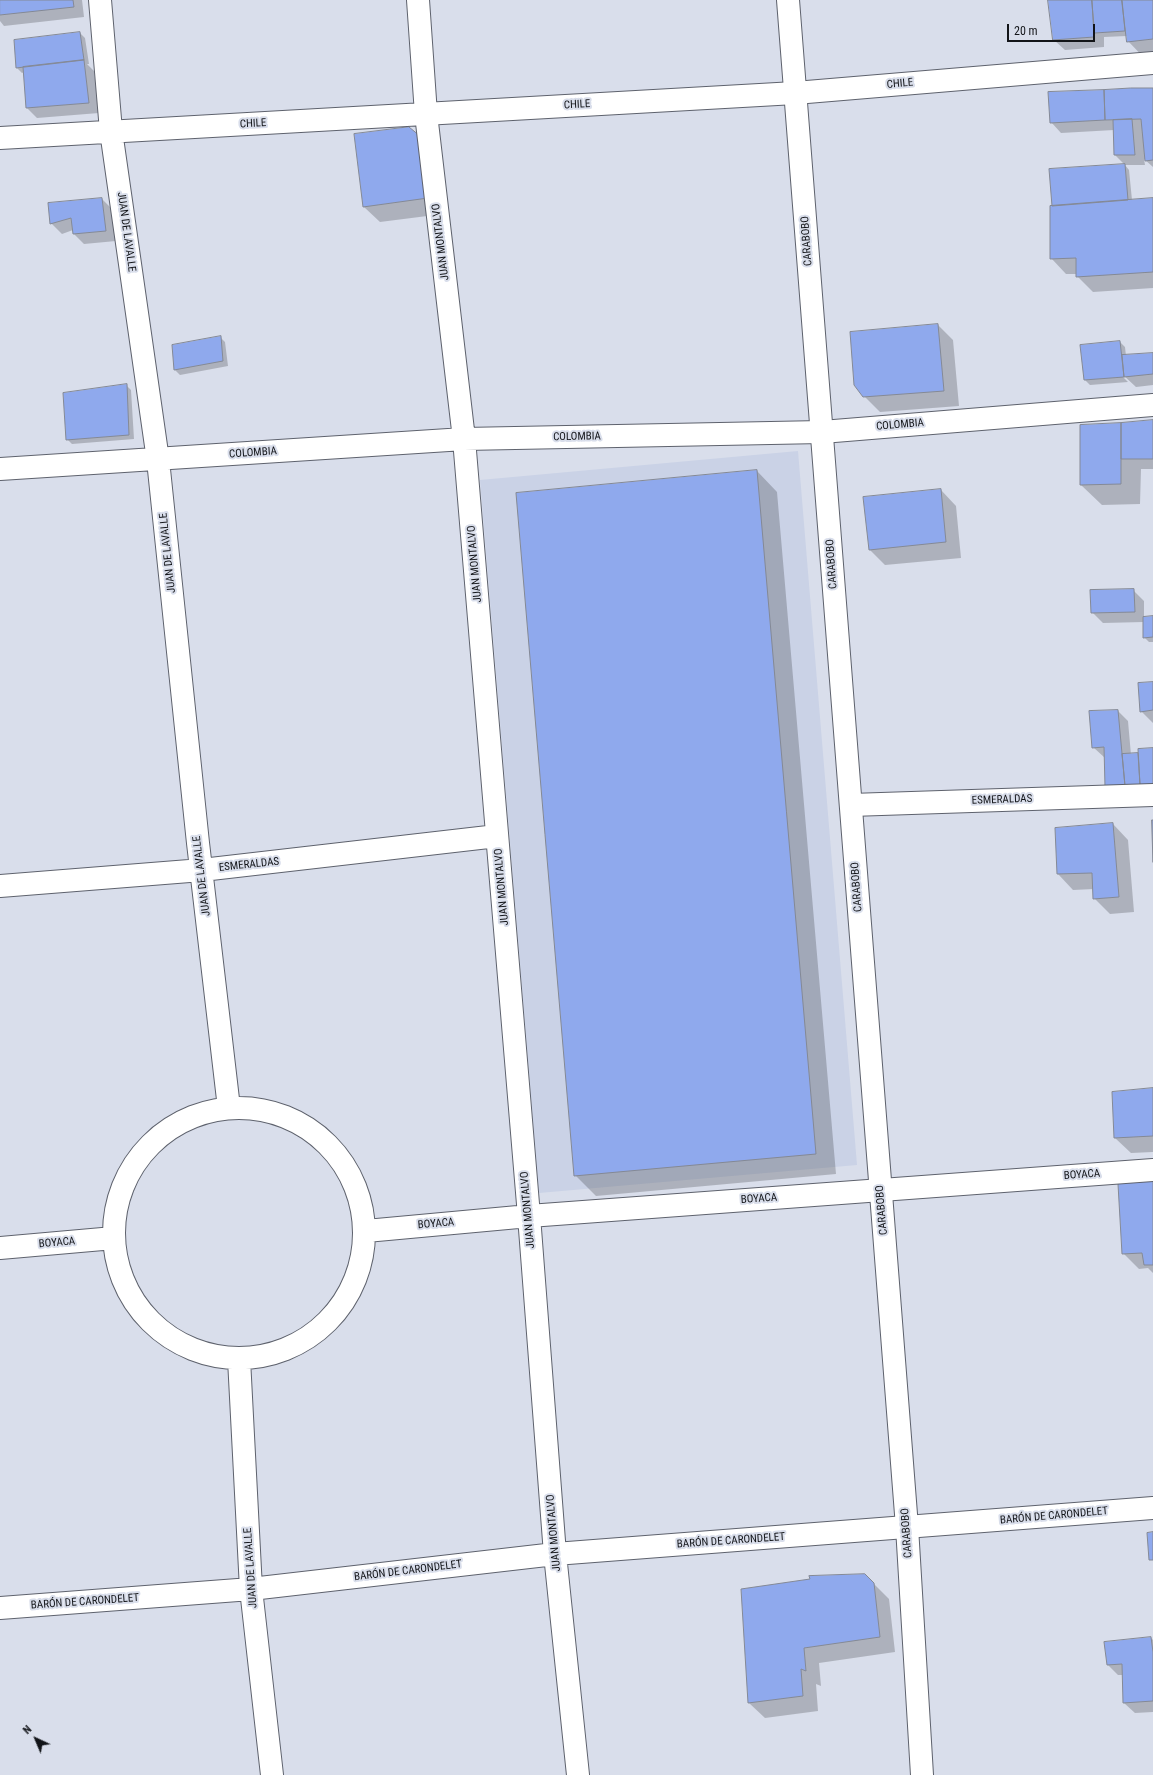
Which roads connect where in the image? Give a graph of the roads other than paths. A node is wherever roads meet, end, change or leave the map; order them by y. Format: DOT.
graph roads {
  1 [pos="100,0"];
  2 [pos="418,0"];
  3 [pos="788,0"];
  4 [pos="1153,63"];
  5 [pos="795,93"];
  6 [pos="426,114"];
  7 [pos="111,131"];
  8 [pos="0,138"];
  9 [pos="1153,405"];
  10 [pos="822,432"];
  11 [pos="464,439"];
  12 [pos="158,460"];
  13 [pos="0,470"];
  14 [pos="1153,795"];
  15 [pos="851,805"];
  16 [pos="497,836"];
  17 [pos="202,870"];
  18 [pos="0,886"];
  19 [pos="229,1108"];
  20 [pos="1153,1170"];
  21 [pos="880,1190"];
  22 [pos="529,1216"];
  23 [pos="366,1231"];
  24 [pos="114,1238"];
  25 [pos="0,1248"];
  26 [pos="239,1359"];
  27 [pos="1153,1508"];
  28 [pos="907,1527"];
  29 [pos="555,1554"];
  30 [pos="251,1589"];
  31 [pos="0,1608"];
  32 [pos="272,1775"];
  33 [pos="578,1775"];
  34 [pos="922,1775"];
  1 -- 7 [label="street, JUAN DE LAVALLE"];
  2 -- 6 [label="street, JUAN MONTALVO"];
  3 -- 5 [label="street, CARABOBO"];
  4 -- 5 [label="street, CHILE"];
  5 -- 6 [label="street, CHILE"];
  5 -- 10 [label="street, CARABOBO"];
  6 -- 7 [label="street, CHILE"];
  6 -- 11 [label="street, JUAN MONTALVO"];
  7 -- 8 [label="street, CHILE"];
  7 -- 12 [label="street, JUAN DE LAVALLE"];
  9 -- 10 [label="street, COLOMBIA"];
  10 -- 11 [label="street, COLOMBIA"];
  10 -- 15 [label="street, CARABOBO"];
  11 -- 12 [label="street, COLOMBIA"];
  11 -- 16 [label="street, JUAN MONTALVO"];
  12 -- 13 [label="street, COLOMBIA"];
  12 -- 17 [label="street, JUAN DE LAVALLE"];
  14 -- 15 [label="street, ESMERALDAS"];
  15 -- 21 [label="street, CARABOBO"];
  16 -- 17 [label="street, ESMERALDAS"];
  16 -- 22 [label="street, JUAN MONTALVO"];
  17 -- 18 [label="street, ESMERALDAS"];
  17 -- 19 [label="street, JUAN DE LAVALLE"];
  19 -- 23 [label="street"];
  19 -- 24 [label="street"];
  20 -- 21 [label="street, BOYACA"];
  21 -- 22 [label="street, BOYACA"];
  21 -- 28 [label="street, CARABOBO"];
  22 -- 23 [label="street, BOYACA"];
  22 -- 29 [label="street, JUAN MONTALVO"];
  23 -- 26 [label="street"];
  24 -- 25 [label="street, BOYACA"];
  24 -- 26 [label="street"];
  26 -- 30 [label="street, JUAN DE LAVALLE"];
  27 -- 28 [label="street, BARÓN DE CARONDELET"];
  28 -- 29 [label="street, BARÓN DE CARONDELET"];
  28 -- 34 [label="street, CARABOBO"];
  29 -- 30 [label="street, BARÓN DE CARONDELET"];
  29 -- 33 [label="street, JUAN MONTALVO"];
  30 -- 31 [label="street, BARÓN DE CARONDELET"];
  30 -- 32 [label="street, JUAN DE LAVALLE"];
}
